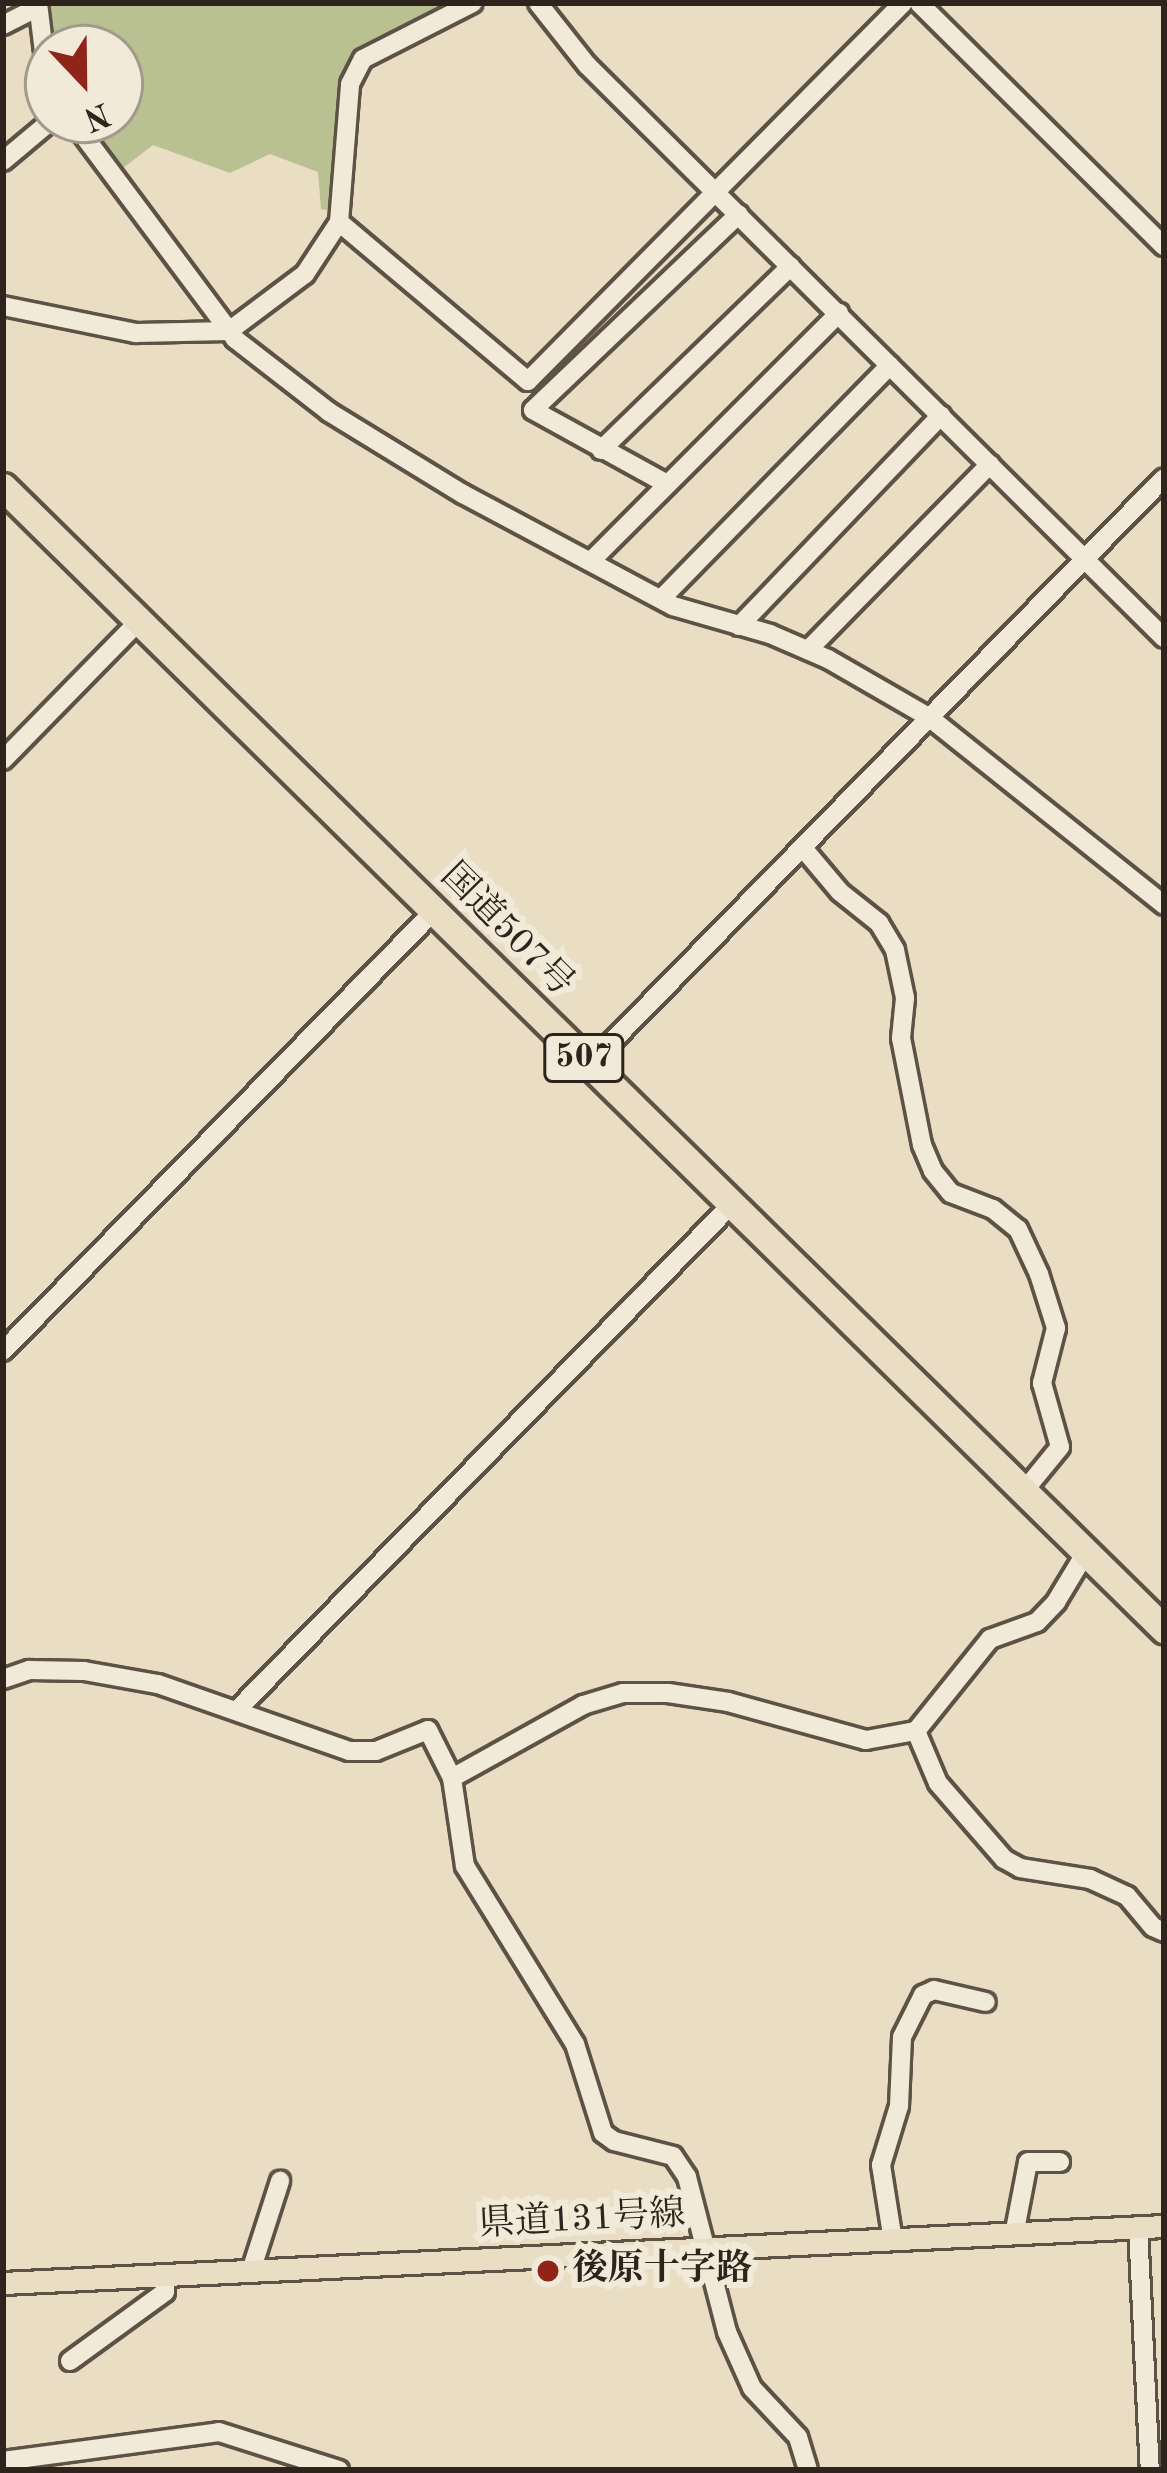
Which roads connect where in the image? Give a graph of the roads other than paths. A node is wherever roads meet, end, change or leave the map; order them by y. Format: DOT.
graph roads {
  1 [pos="473,3"];
  2 [pos="538,3"];
  3 [pos="903,3"];
  4 [pos="919,3"];
  5 [pos="38,5"];
  6 [pos="3,25"];
  7 [pos="90,144"];
  8 [pos="717,191"];
  9 [pos="739,214"];
  10 [pos="339,222"];
  11 [pos="1164,246"];
  12 [pos="791,266"];
  13 [pos="3,306"];
  14 [pos="839,314"];
  15 [pos="229,331"];
  16 [pos="890,364"];
  17 [pos="941,415"];
  18 [pos="602,450"];
  19 [pos="990,464"];
  20 [pos="1164,478"];
  21 [pos="667,484"];
  22 [pos="3,487"];
  23 [pos="1084,558"];
  24 [pos="591,561"];
  25 [pos="661,599"];
  26 [pos="140,620"];
  27 [pos="739,626"];
  28 [pos="1164,638"];
  29 [pos="808,650"];
  30 [pos="930,718"];
  31 [pos="3,760"];
  32 [pos="803,848"];
  33 [pos="1164,905"];
  34 [pos="434,910"];
  35 [pos="590,1064"];
  36 [pos="732,1204"];
  37 [pos="3,1351"];
  38 [pos="1024,1491"];
  39 [pos="1086,1552"];
  40 [pos="1164,1629"];
  41 [pos="3,1679"];
  42 [pos="237,1710"];
  43 [pos="916,1730"];
  44 [pos="452,1778"];
  45 [pos="1164,1932"];
  46 [pos="986,2002"];
  47 [pos="1060,2162"];
  48 [pos="280,2181"];
  49 [pos="1164,2226"];
  50 [pos="1138,2228"];
  51 [pos="1014,2235"];
  52 [pos="893,2241"];
  53 [pos="707,2248"];
  54 [pos="251,2271"];
  55 [pos="165,2276"];
  56 [pos="3,2283"];
  57 [pos="70,2361"];
  58 [pos="3,2461"];
  59 [pos="338,2470"];
  60 [pos="808,2470"];
  61 [pos="1150,2470"];
  1 -- 10 [label="street"];
  2 -- 8 [label="street"];
  3 -- 8 [label="street"];
  4 -- 11 [label="street"];
  5 -- 6 [label="street"];
  7 -- 15 [label="street"];
  8 -- 9 [label="street"];
  8 -- 10 [label="street"];
  9 -- 12 [label="street"];
  9 -- 18 [label="street"];
  10 -- 15 [label="street"];
  12 -- 14 [label="street"];
  12 -- 18 [label="street"];
  13 -- 15 [label="street"];
  14 -- 16 [label="street"];
  14 -- 21 [label="street"];
  15 -- 24 [label="street"];
  16 -- 17 [label="street"];
  16 -- 25 [label="street"];
  17 -- 19 [label="street"];
  17 -- 27 [label="street"];
  18 -- 21 [label="street"];
  19 -- 23 [label="street"];
  19 -- 29 [label="street"];
  20 -- 23 [label="street"];
  21 -- 24 [label="street"];
  22 -- 26 [label="highway, 国道507号 / 507"];
  23 -- 28 [label="street"];
  23 -- 30 [label="street"];
  24 -- 25 [label="street"];
  25 -- 27 [label="street"];
  26 -- 31 [label="street"];
  26 -- 34 [label="highway, 国道507号 / 507"];
  27 -- 29 [label="street"];
  29 -- 30 [label="street"];
  30 -- 32 [label="street"];
  30 -- 33 [label="street"];
  32 -- 35 [label="street"];
  32 -- 38 [label="street"];
  34 -- 35 [label="highway, 国道507号 / 507"];
  34 -- 37 [label="street"];
  35 -- 36 [label="highway, 国道507号 / 507"];
  36 -- 38 [label="highway, 国道507号 / 507"];
  36 -- 42 [label="street"];
  38 -- 39 [label="highway, 国道507号 / 507"];
  39 -- 40 [label="highway, 国道507号 / 507"];
  39 -- 43 [label="street"];
  41 -- 42 [label="street"];
  42 -- 44 [label="street"];
  43 -- 44 [label="street"];
  43 -- 45 [label="street"];
  44 -- 53 [label="street"];
  46 -- 52 [label="street"];
  47 -- 51 [label="street"];
  48 -- 54 [label="street"];
  49 -- 50 [label="main road, 県道131号線"];
  50 -- 51 [label="main road, 県道131号線"];
  50 -- 61 [label="street"];
  51 -- 52 [label="main road, 県道131号線"];
  52 -- 53 [label="main road, 県道131号線"];
  53 -- 54 [label="main road, 県道131号線"];
  53 -- 60 [label="street"];
  54 -- 55 [label="main road, 県道131号線"];
  55 -- 56 [label="main road, 県道131号線"];
  55 -- 57 [label="street"];
  58 -- 59 [label="street"];
}
